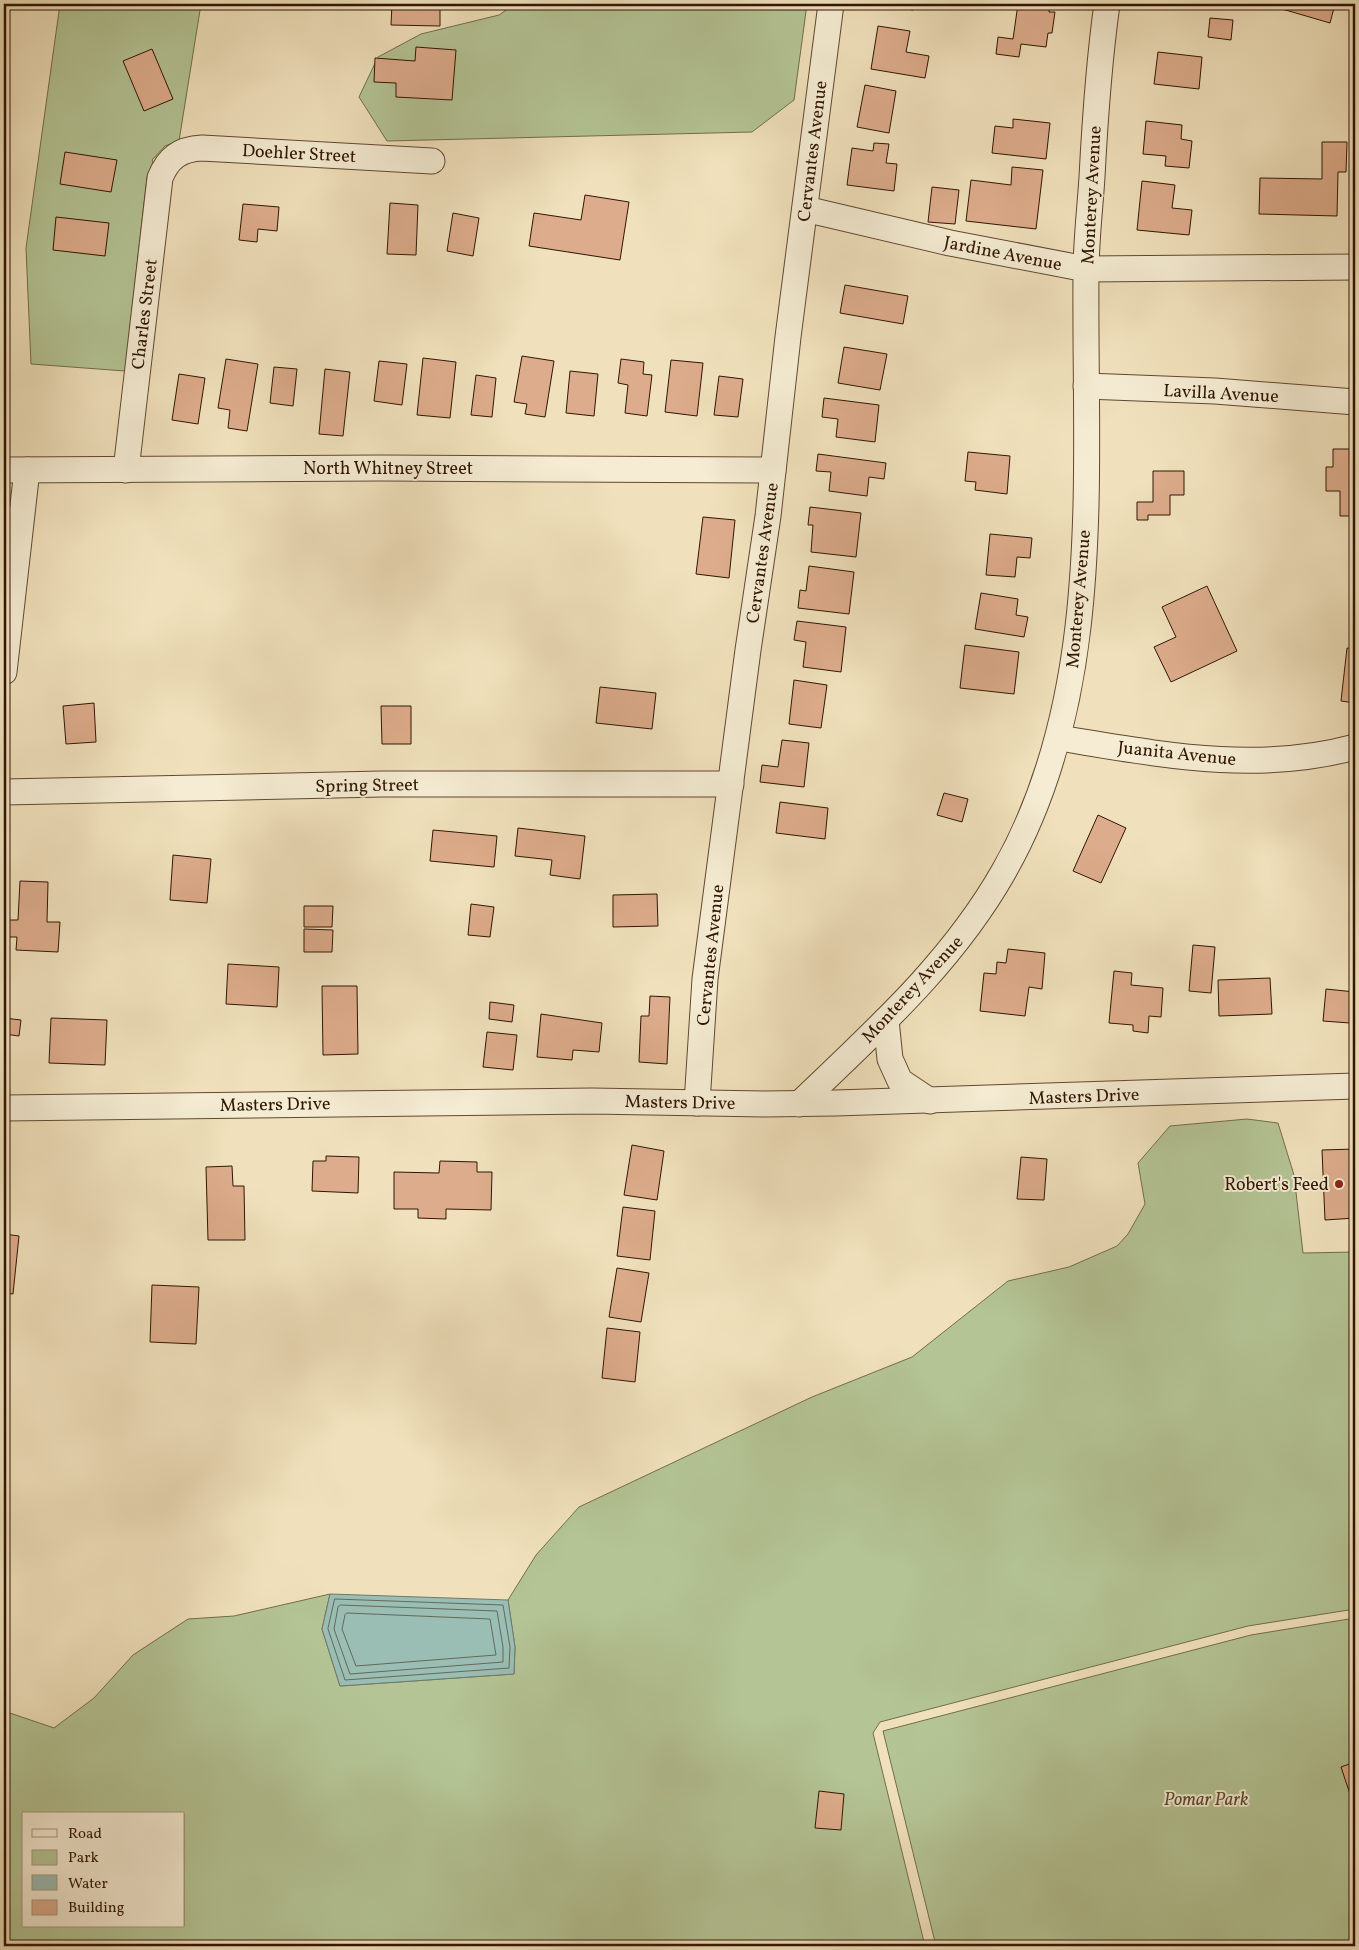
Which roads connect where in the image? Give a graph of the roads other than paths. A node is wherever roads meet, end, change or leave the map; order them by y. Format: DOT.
graph roads {
  1 [pos="831,4"];
  2 [pos="1107,4"];
  3 [pos="169,161"];
  4 [pos="432,161"];
  5 [pos="805,209"];
  6 [pos="1355,267"];
  7 [pos="1086,269"];
  8 [pos="1086,386"];
  9 [pos="1355,402"];
  10 [pos="16,470"];
  11 [pos="126,470"];
  12 [pos="773,470"];
  13 [pos="4,672"];
  14 [pos="1059,738"];
  15 [pos="1355,747"];
  16 [pos="731,784"];
  17 [pos="4,792"];
  18 [pos="886,1020"];
  19 [pos="1355,1086"];
  20 [pos="930,1101"];
  21 [pos="697,1103"];
  22 [pos="799,1104"];
  23 [pos="4,1108"];
  1 -- 5 [label="street, Cervantes Avenue"];
  2 -- 7 [label="street, Monterey Avenue"];
  3 -- 4 [label="street, Doehler Street"];
  3 -- 11 [label="street, Charles Street"];
  5 -- 7 [label="street, Jardine Avenue"];
  5 -- 12 [label="street, Cervantes Avenue"];
  6 -- 7 [label="street, Jardine Avenue"];
  7 -- 8 [label="street, Monterey Avenue"];
  8 -- 9 [label="street, Lavilla Avenue"];
  8 -- 14 [label="street, Monterey Avenue"];
  10 -- 11 [label="street, North Whitney Street"];
  10 -- 13 [label="street"];
  11 -- 12 [label="street, North Whitney Street"];
  12 -- 16 [label="street, Cervantes Avenue"];
  14 -- 15 [label="street, Juanita Avenue"];
  14 -- 18 [label="street, Monterey Avenue"];
  16 -- 17 [label="street, Spring Street"];
  16 -- 21 [label="street, Cervantes Avenue"];
  18 -- 20 [label="street"];
  18 -- 22 [label="street, Monterey Avenue"];
  19 -- 20 [label="street, Masters Drive"];
  20 -- 22 [label="street, Masters Drive"];
  21 -- 22 [label="street, Masters Drive"];
  21 -- 23 [label="street, Masters Drive"];
}
